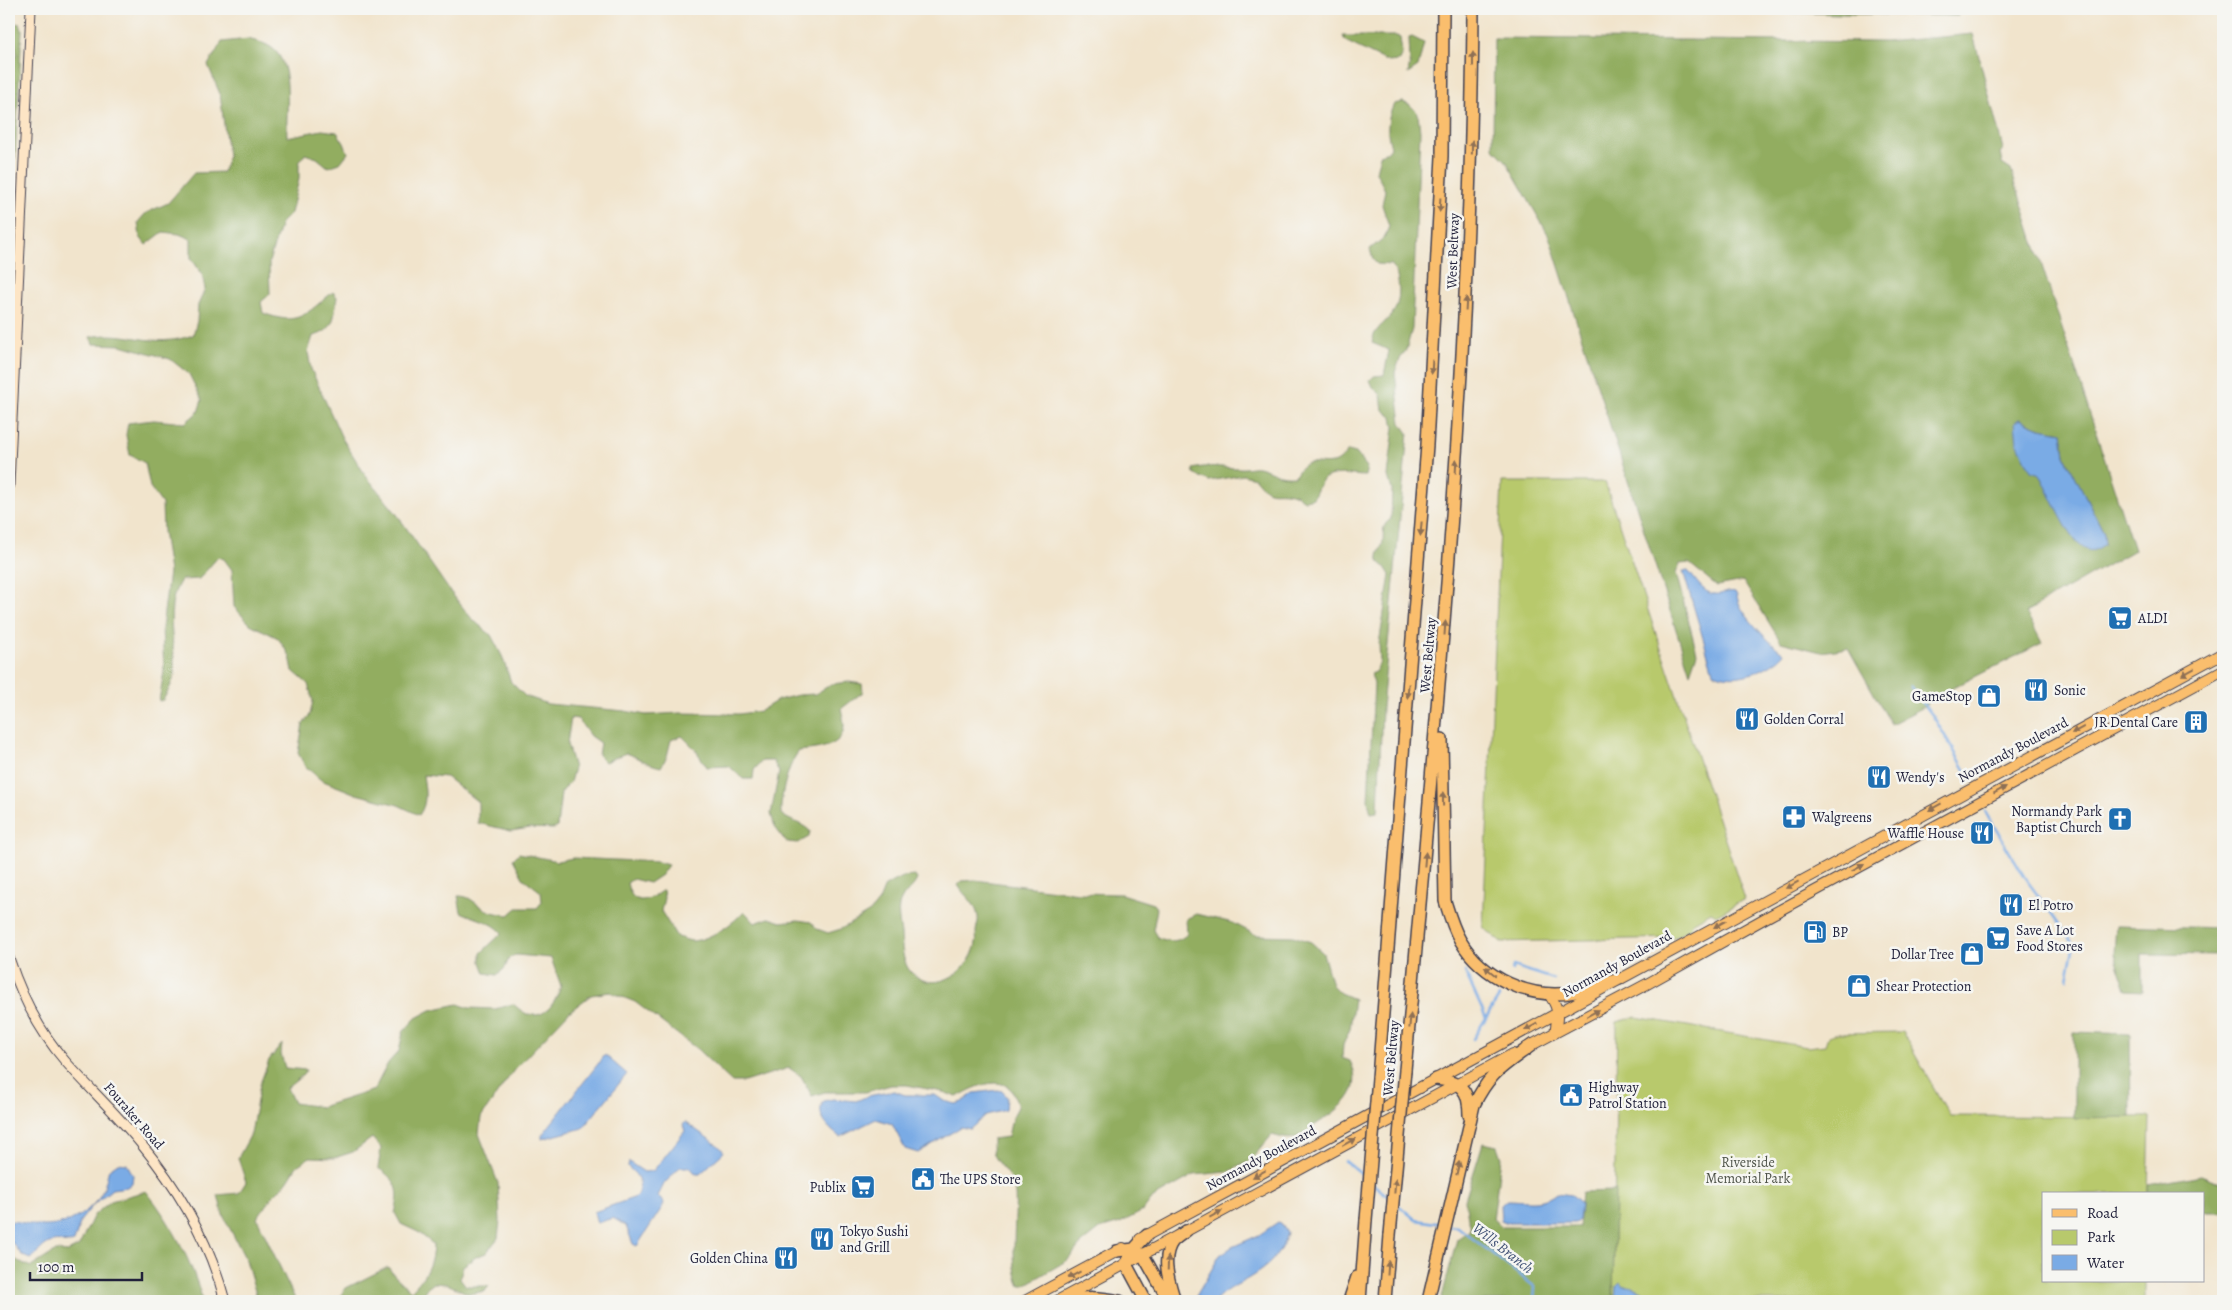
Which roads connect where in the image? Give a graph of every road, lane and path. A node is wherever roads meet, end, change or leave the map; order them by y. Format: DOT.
graph roads {
  1 [pos="31,9"];
  2 [pos="1443,9"];
  3 [pos="1473,9"];
  4 [pos="9,485"];
  5 [pos="2223,653"];
  6 [pos="2223,670"];
  7 [pos="1441,677"];
  8 [pos="9,958"];
  9 [pos="1619,979"];
  10 [pos="1548,993"];
  11 [pos="1558,1012"];
  12 [pos="1555,1033"];
  13 [pos="1532,1045"];
  14 [pos="1436,1079"];
  15 [pos="1456,1084"];
  16 [pos="1469,1122"];
  17 [pos="1186,1231"];
  18 [pos="1147,1235"];
  19 [pos="1117,1251"];
  20 [pos="1138,1252"];
  21 [pos="1364,1256"];
  22 [pos="1126,1264"];
  23 [pos="225,1301"];
  24 [pos="1025,1301"];
  25 [pos="1057,1301"];
  26 [pos="1067,1301"];
  27 [pos="1120,1301"];
  28 [pos="1146,1301"];
  29 [pos="1169,1301"];
  30 [pos="1175,1301"];
  31 [pos="1349,1301"];
  32 [pos="1360,1301"];
  33 [pos="1385,1301"];
  34 [pos="1428,1301"];
  1 -- 4 [label="main road"];
  2 -- 21 [label="highway, West Beltway, one-way, bridge"];
  7 -- 3 [label="highway, West Beltway, one-way"];
  5 -- 9 [label="main road, Normandy Boulevard, one-way"];
  12 -- 6 [label="main road, Normandy Boulevard, one-way"];
  10 -- 7 [label="highway, one-way"];
  33 -- 7 [label="highway, West Beltway, one-way, bridge"];
  8 -- 23 [label="main road, Fouraker Road"];
  9 -- 10 [label="highway"];
  9 -- 11 [label="main road, Normandy Boulevard"];
  10 -- 11 [label="main road"];
  11 -- 12 [label="main road"];
  11 -- 14 [label="main road, Normandy Boulevard, one-way"];
  12 -- 13 [label="main road, Normandy Boulevard"];
  13 -- 15 [label="main road, Normandy Boulevard"];
  13 -- 16 [label="highway"];
  14 -- 15 [label="highway"];
  14 -- 18 [label="main road, Normandy Boulevard, one-way"];
  15 -- 16 [label="highway"];
  17 -- 15 [label="main road, Normandy Boulevard, one-way"];
  34 -- 16 [label="highway, one-way"];
  17 -- 20 [label="main road, Normandy Boulevard"];
  30 -- 17 [label="highway, one-way"];
  18 -- 19 [label="main road, Normandy Boulevard"];
  18 -- 20 [label="highway"];
  19 -- 20 [label="highway"];
  19 -- 24 [label="main road, Normandy Boulevard, one-way"];
  20 -- 22 [label="highway"];
  20 -- 29 [label="highway"];
  21 -- 31 [label="highway"];
  21 -- 32 [label="highway, West Beltway"];
  22 -- 25 [label="main road"];
  22 -- 28 [label="highway"];
  26 -- 27 [label="highway"];
}
